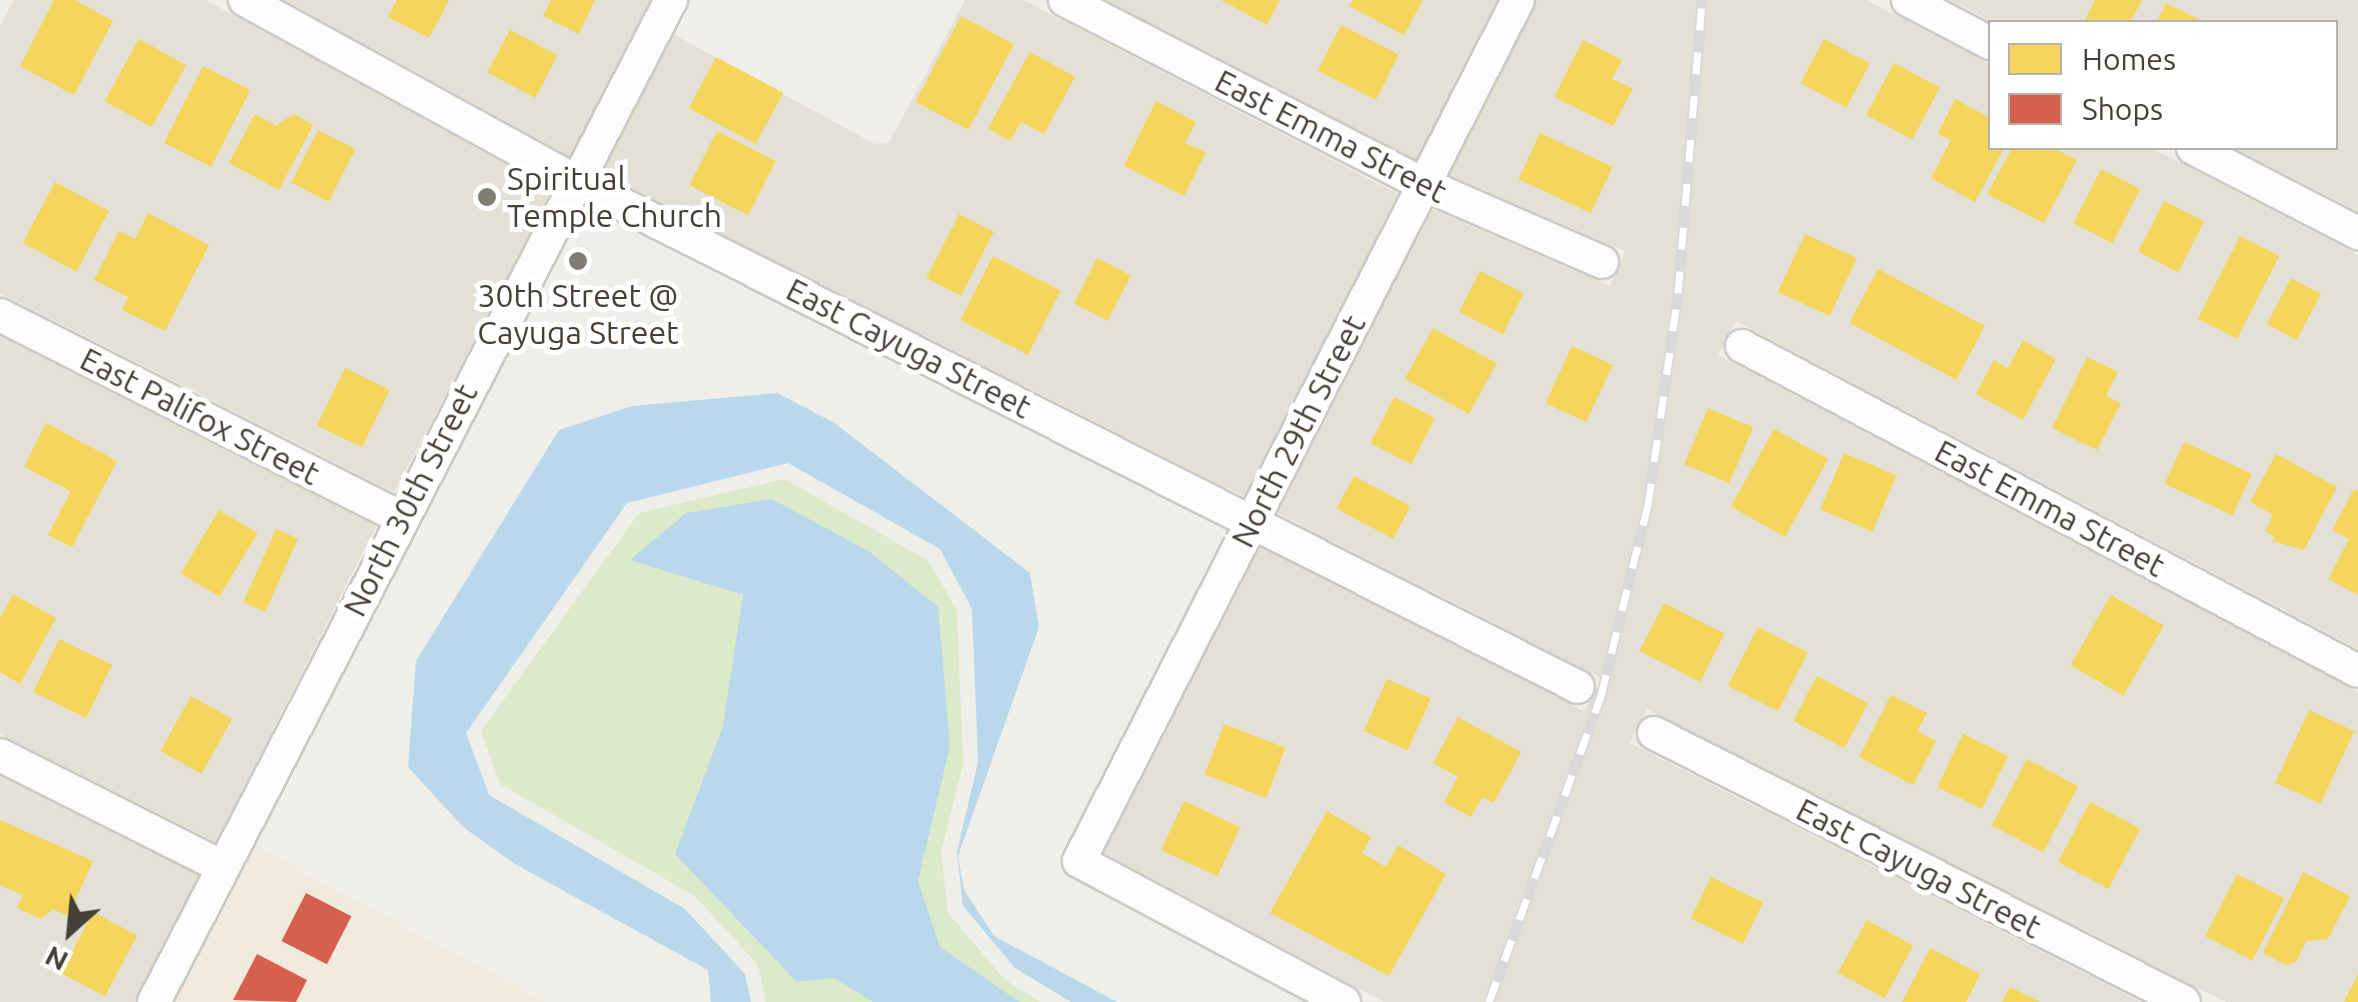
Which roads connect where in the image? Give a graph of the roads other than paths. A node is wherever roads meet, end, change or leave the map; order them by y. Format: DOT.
graph roads {
  1 [pos="246,0"];
  2 [pos="671,0"];
  3 [pos="1064,0"];
  4 [pos="1518,0"];
  5 [pos="1908,0"];
  6 [pos="1988,42"];
  7 [pos="2197,150"];
  8 [pos="578,182"];
  9 [pos="1425,186"];
  10 [pos="2358,233"];
  11 [pos="1602,262"];
  12 [pos="0,314"];
  13 [pos="1742,346"];
  14 [pos="400,516"];
  15 [pos="1251,522"];
  16 [pos="2358,670"];
  17 [pos="1578,687"];
  18 [pos="1654,733"];
  19 [pos="0,755"];
  20 [pos="223,866"];
  21 [pos="154,1002"];
  22 [pos="1344,1002"];
  23 [pos="2184,1002"];
  1 -- 8 [label="street, East Cayuga Street"];
  2 -- 8 [label="street, North 30th Street"];
  3 -- 9 [label="street, East Emma Street"];
  4 -- 9 [label="street, North 29th Street"];
  5 -- 6 [label="street"];
  7 -- 10 [label="street"];
  8 -- 14 [label="street, North 30th Street"];
  8 -- 15 [label="street, East Cayuga Street"];
  9 -- 11 [label="street, East Emma Street"];
  9 -- 15 [label="street, North 29th Street"];
  12 -- 14 [label="street, East Palifox Street"];
  13 -- 16 [label="street, East Emma Street"];
  14 -- 20 [label="street, North 30th Street"];
  15 -- 17 [label="street, East Cayuga Street"];
  15 -- 22 [label="street, North 29th Street"];
  18 -- 23 [label="street, East Cayuga Street"];
  19 -- 20 [label="street"];
  20 -- 21 [label="street, North 30th Street"];
}
